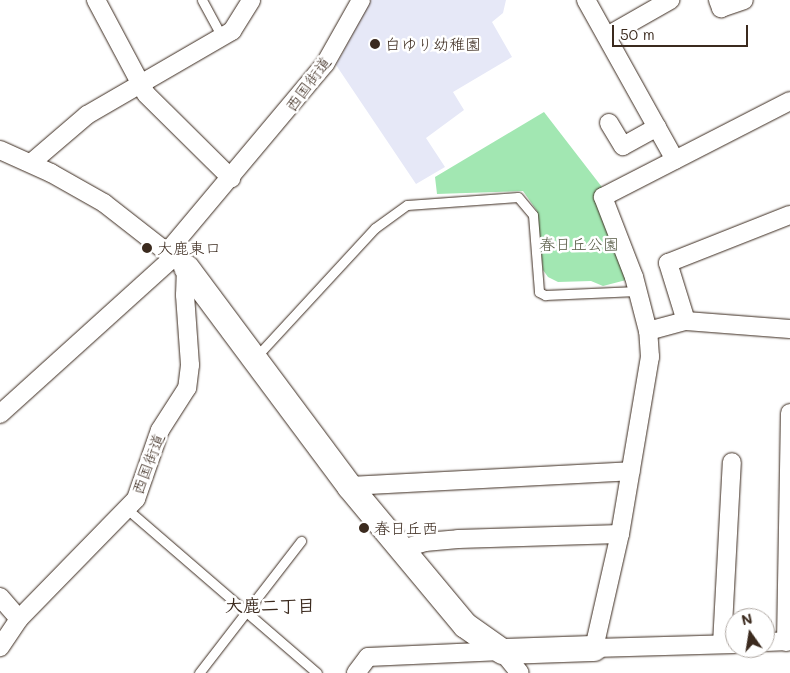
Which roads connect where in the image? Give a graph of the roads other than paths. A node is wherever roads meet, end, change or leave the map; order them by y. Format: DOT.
graph roads {
  1 [pos="96,0"];
  2 [pos="202,0"];
  3 [pos="251,0"];
  4 [pos="361,0"];
  5 [pos="586,0"];
  6 [pos="670,0"];
  7 [pos="718,0"];
  8 [pos="744,0"];
  9 [pos="607,36"];
  10 [pos="222,37"];
  11 [pos="140,83"];
  12 [pos="790,101"];
  13 [pos="609,123"];
  14 [pos="657,128"];
  15 [pos="0,150"];
  16 [pos="675,160"];
  17 [pos="31,163"];
  18 [pos="231,178"];
  19 [pos="790,215"];
  20 [pos="176,258"];
  21 [pos="637,291"];
  22 [pos="686,320"];
  23 [pos="790,329"];
  24 [pos="648,331"];
  25 [pos="255,359"];
  26 [pos="0,412"];
  27 [pos="790,413"];
  28 [pos="732,462"];
  29 [pos="631,471"];
  30 [pos="349,486"];
  31 [pos="127,509"];
  32 [pos="620,534"];
  33 [pos="301,541"];
  34 [pos="399,550"];
  35 [pos="0,597"];
  36 [pos="729,608"];
  37 [pos="248,612"];
  38 [pos="19,619"];
  39 [pos="788,641"];
  40 [pos="775,642"];
  41 [pos="725,644"];
  42 [pos="0,647"];
  43 [pos="594,648"];
  44 [pos="502,651"];
  45 [pos="199,673"];
  46 [pos="317,673"];
  47 [pos="356,673"];
  48 [pos="520,673"];
  1 -- 11 [label="street"];
  2 -- 10 [label="lane"];
  3 -- 10 [label="street"];
  4 -- 18 [label="street, 西国街道"];
  5 -- 9 [label="street"];
  6 -- 9 [label="street"];
  7 -- 8 [label="street"];
  9 -- 14 [label="street"];
  10 -- 11 [label="street"];
  11 -- 17 [label="street"];
  11 -- 18 [label="street"];
  12 -- 16 [label="street"];
  13 -- 14 [label="street"];
  14 -- 16 [label="street"];
  15 -- 17 [label="street"];
  16 -- 21 [label="street"];
  17 -- 20 [label="street"];
  18 -- 20 [label="street, 西国街道"];
  19 -- 22 [label="street"];
  20 -- 25 [label="street"];
  20 -- 26 [label="street"];
  20 -- 31 [label="street, 西国街道"];
  21 -- 24 [label="street"];
  21 -- 25 [label="lane"];
  22 -- 23 [label="street"];
  22 -- 24 [label="street"];
  24 -- 29 [label="street"];
  25 -- 30 [label="street"];
  27 -- 39 [label="street"];
  28 -- 36 [label="street"];
  29 -- 30 [label="street"];
  29 -- 32 [label="street"];
  30 -- 34 [label="street"];
  31 -- 37 [label="lane"];
  31 -- 38 [label="street, 西国街道"];
  32 -- 34 [label="street"];
  32 -- 43 [label="street"];
  33 -- 37 [label="lane"];
  34 -- 44 [label="street"];
  35 -- 38 [label="street"];
  37 -- 45 [label="lane"];
  37 -- 46 [label="lane"];
  38 -- 42 [label="street, 西国街道"];
  39 -- 40 [label="street"];
  41 -- 43 [label="street"];
  43 -- 44 [label="street"];
  44 -- 47 [label="street"];
  44 -- 48 [label="street"];
}
